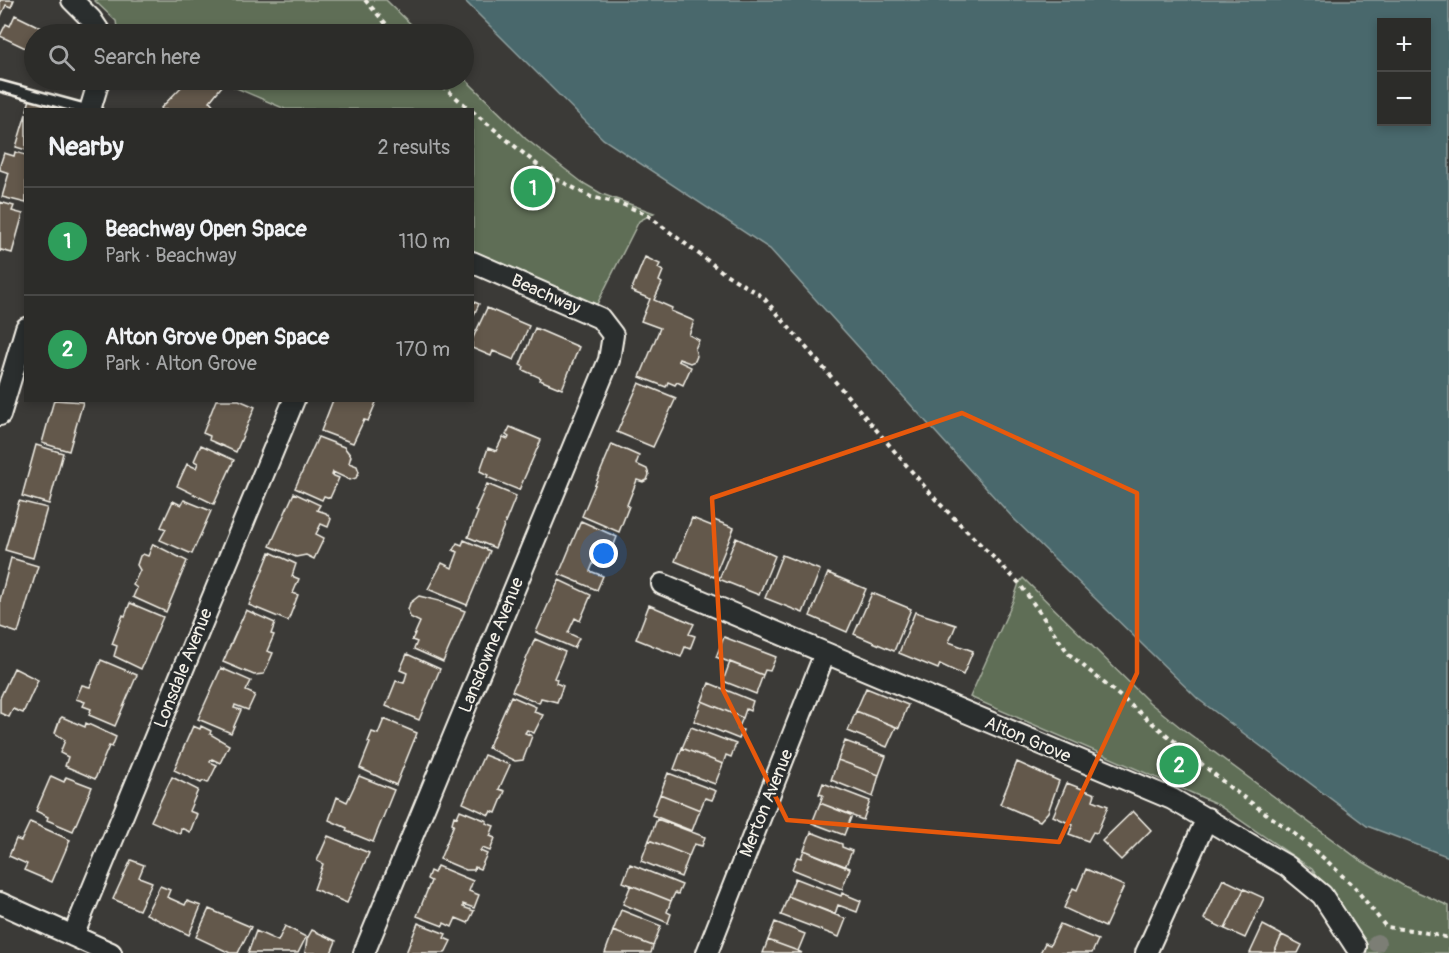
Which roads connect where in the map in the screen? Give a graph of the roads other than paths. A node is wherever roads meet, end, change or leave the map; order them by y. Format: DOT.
graph roads {
  1 [pos="72,0"];
  2 [pos="94,24"];
  3 [pos="0,86"];
  4 [pos="96,90"];
  5 [pos="82,108"];
  6 [pos="90,108"];
  7 [pos="474,263"];
  8 [pos="24,332"];
  9 [pos="613,335"];
  10 [pos="7,365"];
  11 [pos="293,402"];
  12 [pos="0,415"];
  13 [pos="662,584"];
  14 [pos="825,653"];
  15 [pos="1207,818"];
  16 [pos="0,903"];
  17 [pos="73,936"];
  18 [pos="1356,947"];
  19 [pos="111,953"];
  20 [pos="364,953"];
  21 [pos="707,953"];
  22 [pos="1146,953"];
  1 -- 2 [label="street"];
  3 -- 5 [label="lane"];
  4 -- 6 [label="street"];
  7 -- 9 [label="street, Beachway"];
  8 -- 10 [label="street"];
  9 -- 20 [label="street, Lansdowne Avenue"];
  10 -- 12 [label="street"];
  11 -- 17 [label="street, Lonsdale Avenue"];
  13 -- 14 [label="street, Alton Grove"];
  14 -- 15 [label="street, Alton Grove"];
  14 -- 21 [label="street, Merton Avenue"];
  15 -- 18 [label="street, Alton Grove"];
  15 -- 22 [label="street"];
  16 -- 17 [label="street"];
  17 -- 19 [label="street"];
}
